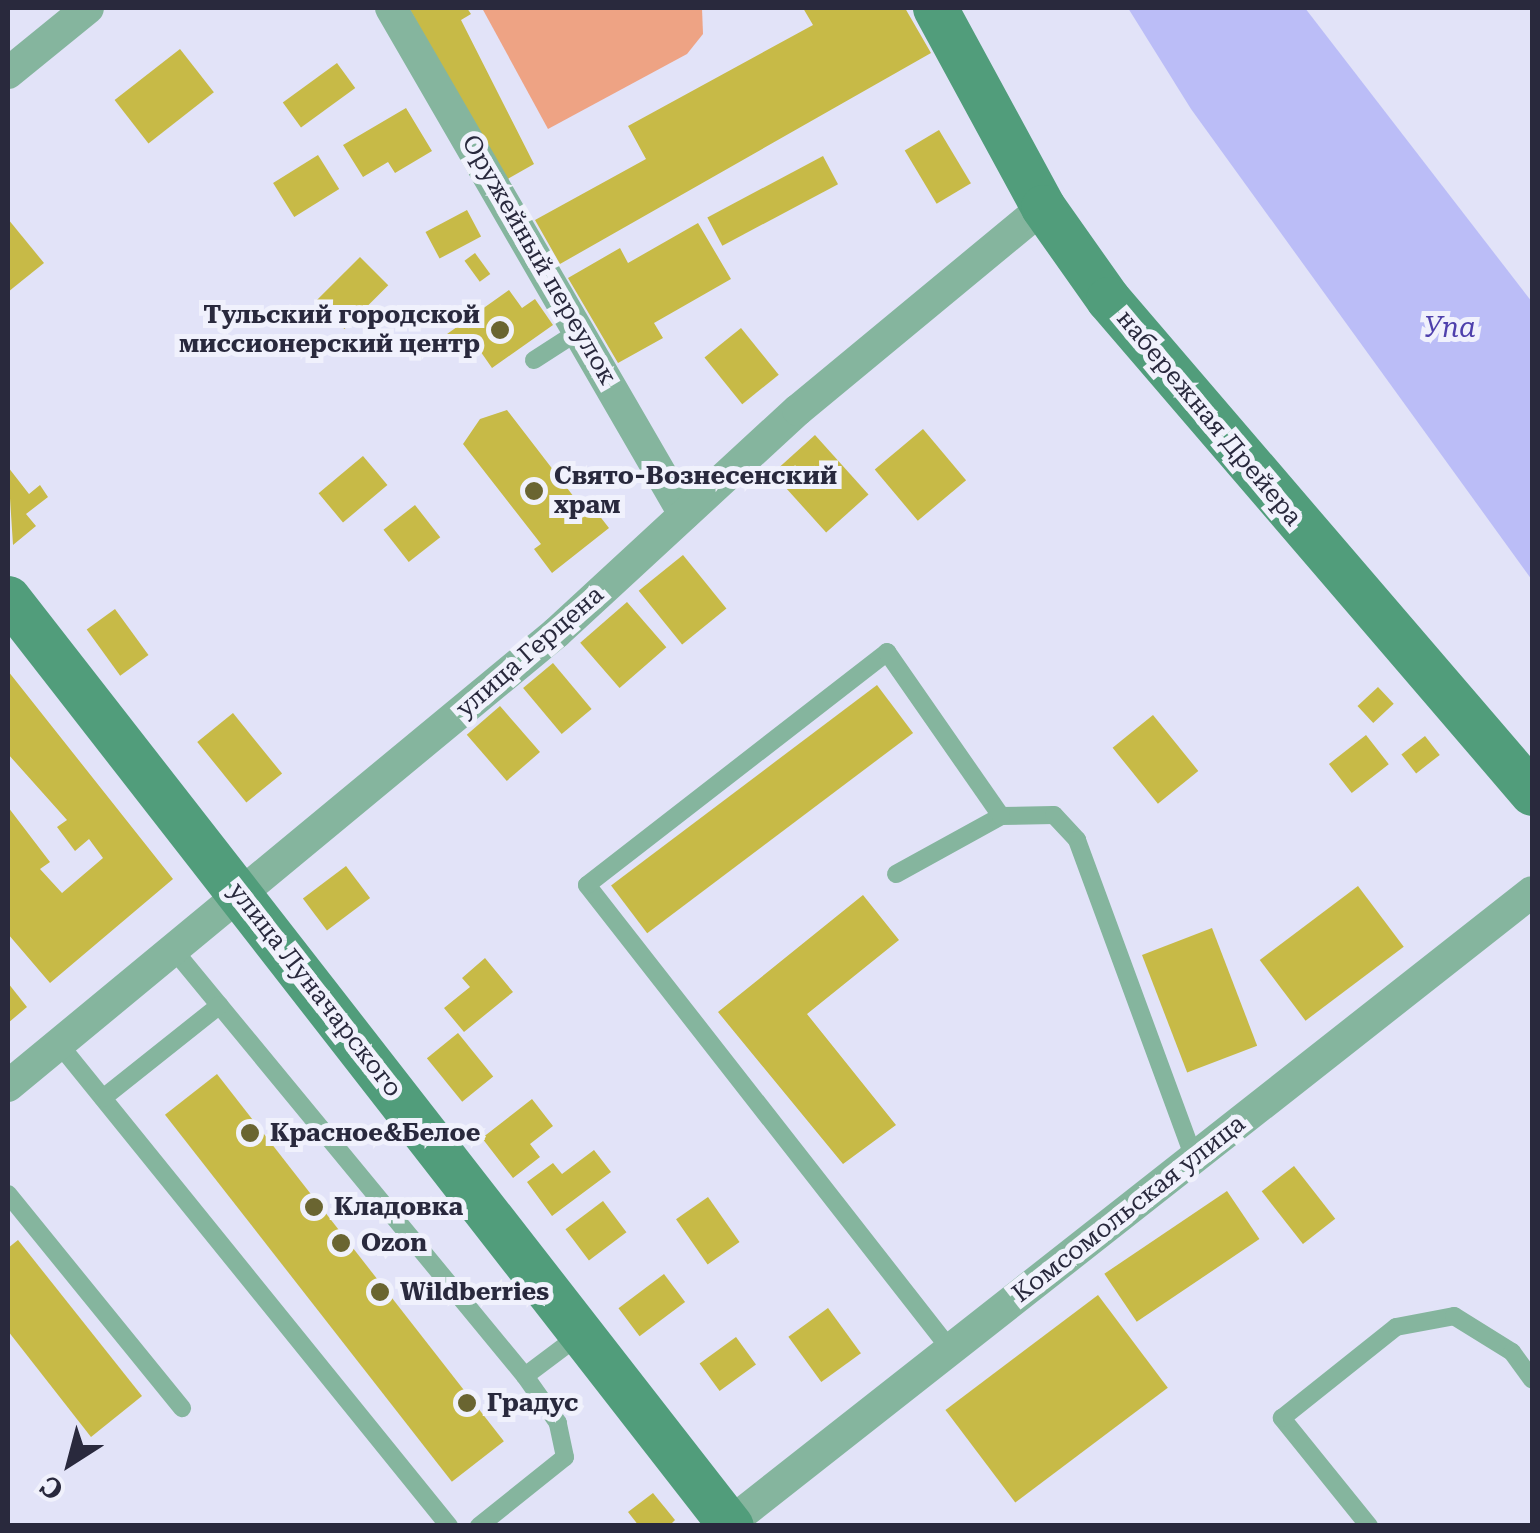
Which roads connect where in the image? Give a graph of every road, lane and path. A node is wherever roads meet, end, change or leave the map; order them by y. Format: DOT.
graph roads {
  1 [pos="88,8"];
  2 [pos="391,8"];
  3 [pos="935,8"];
  4 [pos="8,73"];
  5 [pos="1043,207"];
  6 [pos="579,331"];
  7 [pos="534,360"];
  8 [pos="684,514"];
  9 [pos="8,598"];
  10 [pos="1532,793"];
  11 [pos="1000,816"];
  12 [pos="896,874"];
  13 [pos="1532,892"];
  14 [pos="240,893"];
  15 [pos="173,949"];
  16 [pos="220,1005"];
  17 [pos="59,1044"];
  18 [pos="8,1086"];
  19 [pos="104,1098"];
  20 [pos="1194,1158"];
  21 [pos="8,1194"];
  22 [pos="582,1334"];
  23 [pos="950,1349"];
  24 [pos="525,1376"];
  25 [pos="1532,1380"];
  26 [pos="182,1408"];
  27 [pos="728,1525"];
  28 [pos="449,1526"];
  29 [pos="480,1526"];
  30 [pos="1369,1526"];
  1 -- 4 [label="street"];
  2 -- 6 [label="street, Оружейный переулок"];
  3 -- 5 [label="main road, набережная Дрейера"];
  5 -- 8 [label="street, улица Герцена"];
  5 -- 10 [label="main road, набережная Дрейера"];
  6 -- 7 [label="lane"];
  6 -- 8 [label="street, Оружейный переулок"];
  8 -- 14 [label="street, улица Герцена"];
  9 -- 14 [label="main road, улица Луначарского"];
  11 -- 12 [label="lane"];
  11 -- 20 [label="lane"];
  11 -- 23 [label="lane"];
  13 -- 20 [label="street, Комсомольская улица"];
  14 -- 15 [label="street, улица Герцена"];
  14 -- 22 [label="main road, улица Луначарского"];
  15 -- 16 [label="lane"];
  15 -- 17 [label="street, улица Герцена"];
  16 -- 19 [label="lane"];
  16 -- 24 [label="lane"];
  17 -- 18 [label="street, улица Герцена"];
  17 -- 19 [label="lane"];
  19 -- 28 [label="lane"];
  20 -- 23 [label="street, Комсомольская улица"];
  21 -- 26 [label="lane"];
  22 -- 24 [label="lane"];
  22 -- 27 [label="main road, улица Луначарского"];
  23 -- 27 [label="street, Комсомольская улица"];
  24 -- 29 [label="lane"];
  25 -- 30 [label="lane"];
}
